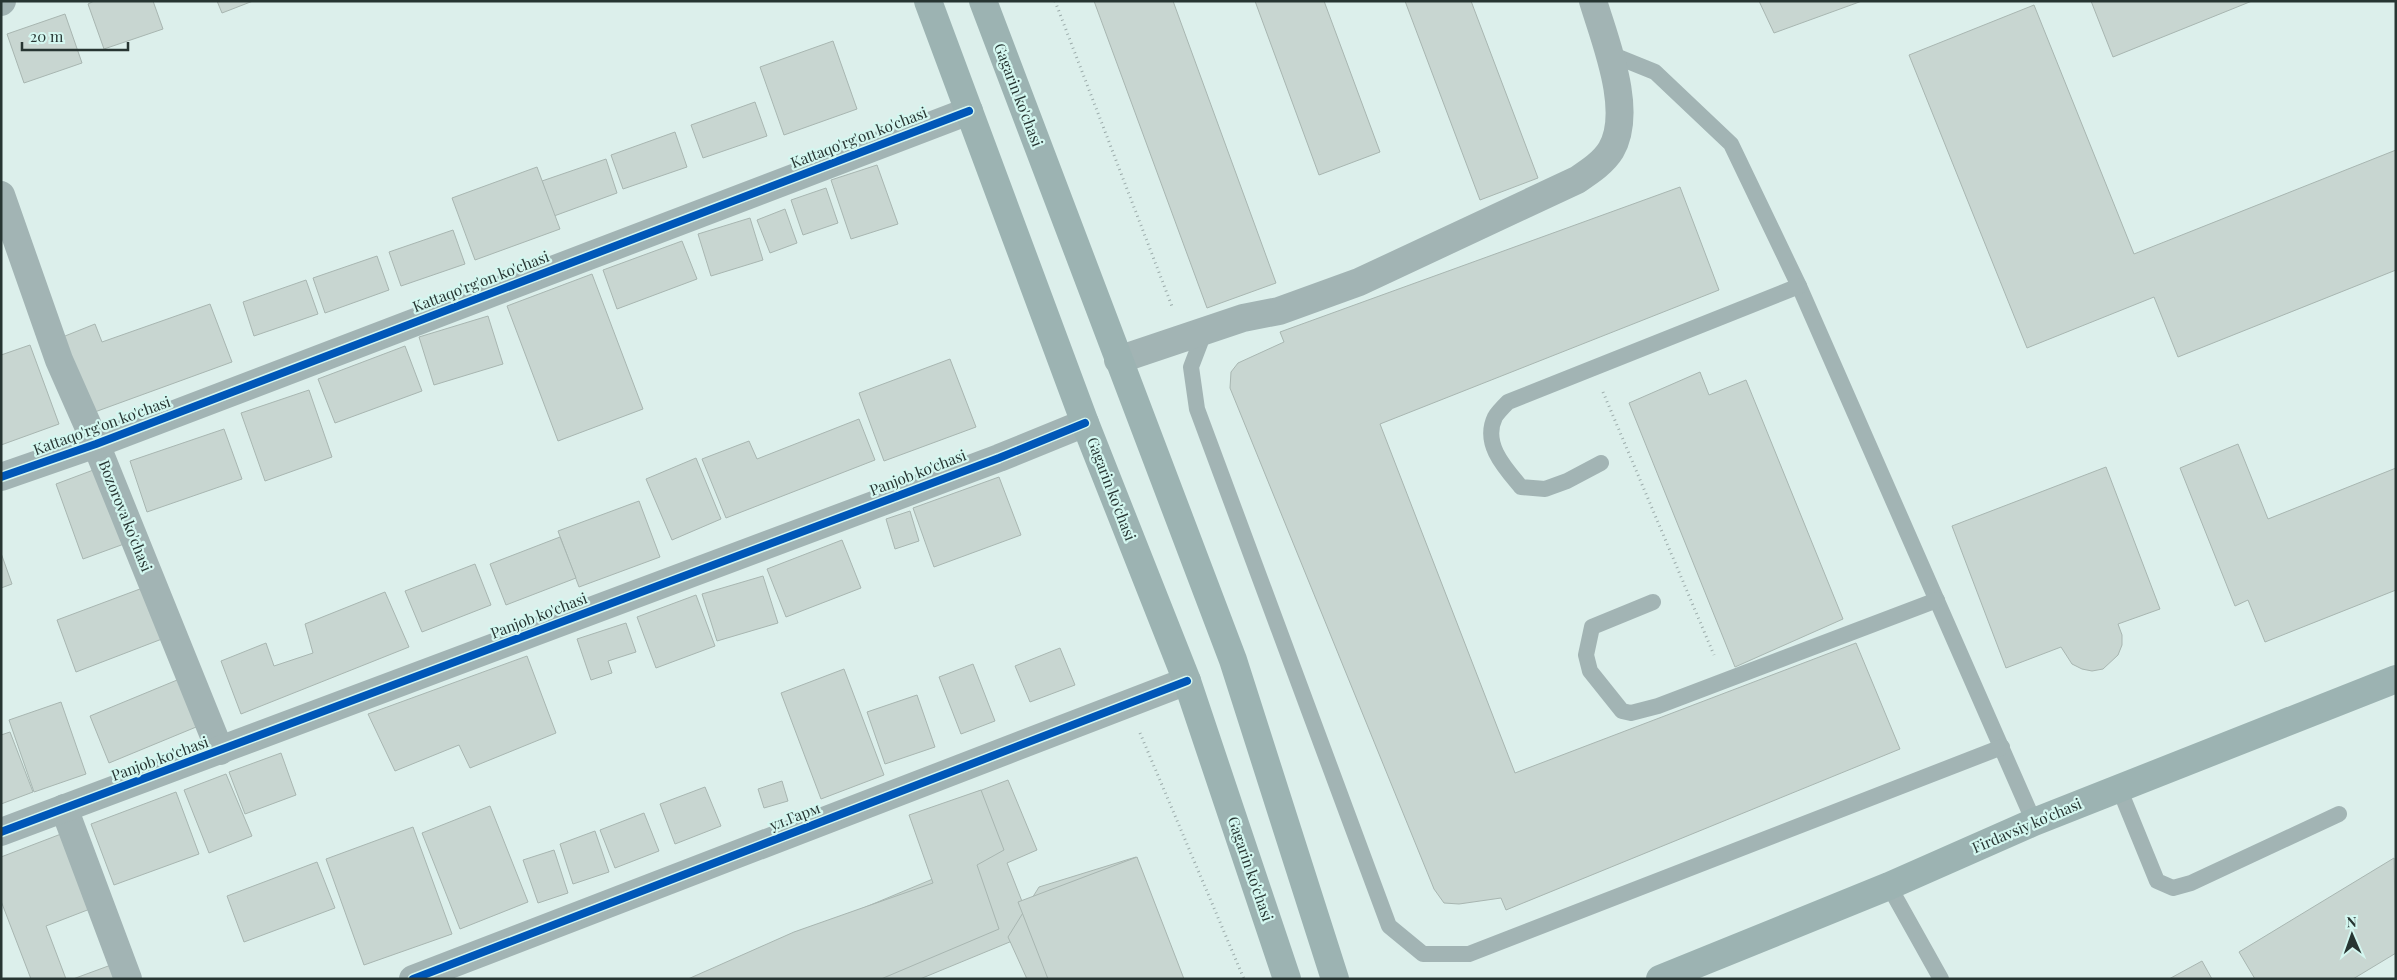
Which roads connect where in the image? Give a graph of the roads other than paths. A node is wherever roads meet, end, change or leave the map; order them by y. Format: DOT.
graph roads {
  1 [pos="928,1"];
  2 [pos="983,1"];
  3 [pos="1593,1"];
  4 [pos="1608,53"];
  5 [pos="969,111"];
  6 [pos="1,195"];
  7 [pos="1799,286"];
  8 [pos="1194,336"];
  9 [pos="1118,360"];
  10 [pos="1085,423"];
  11 [pos="96,444"];
  12 [pos="1601,463"];
  13 [pos="1,478"];
  14 [pos="1938,600"];
  15 [pos="1653,602"];
  16 [pos="2396,679"];
  17 [pos="1187,681"];
  18 [pos="2002,747"];
  19 [pos="220,751"];
  20 [pos="2119,788"];
  21 [pos="64,808"];
  22 [pos="2339,814"];
  23 [pos="2034,822"];
  24 [pos="1,832"];
  25 [pos="1889,886"];
  26 [pos="128,979"];
  27 [pos="414,979"];
  28 [pos="1287,979"];
  29 [pos="1335,979"];
  30 [pos="1660,979"];
  31 [pos="1941,979"];
  1 -- 5 [label="main road, Gagarin ko'chasi"];
  2 -- 9 [label="main road, Gagarin ko'chasi"];
  3 -- 4 [label="street"];
  4 -- 7 [label="lane"];
  4 -- 8 [label="street"];
  5 -- 10 [label="main road, Gagarin ko'chasi"];
  5 -- 11 [label="street, Kattaqo'rg'on ko'chasi"];
  6 -- 11 [label="street, Bozorova ko'chasi"];
  7 -- 12 [label="lane"];
  7 -- 14 [label="lane"];
  8 -- 9 [label="street"];
  8 -- 18 [label="lane"];
  9 -- 29 [label="main road, Gagarin ko'chasi"];
  10 -- 17 [label="main road, Gagarin ko'chasi"];
  10 -- 19 [label="street, Panjob ko'chasi"];
  11 -- 13 [label="street, Kattaqo'rg'on ko'chasi"];
  11 -- 19 [label="street, Bozorova ko'chasi"];
  14 -- 15 [label="lane"];
  14 -- 18 [label="lane"];
  16 -- 20 [label="main road, Firdavsiy ko'chasi"];
  17 -- 27 [label="street, ул.Гарм"];
  17 -- 28 [label="main road, Gagarin ko'chasi"];
  18 -- 23 [label="lane"];
  19 -- 21 [label="street, Panjob ko'chasi"];
  20 -- 22 [label="lane"];
  20 -- 23 [label="main road, Firdavsiy ko'chasi"];
  21 -- 24 [label="street, Panjob ko'chasi"];
  21 -- 26 [label="street"];
  23 -- 25 [label="main road, Firdavsiy ko'chasi"];
  25 -- 30 [label="main road, Firdavsiy ko'chasi"];
  25 -- 31 [label="lane"];
}
